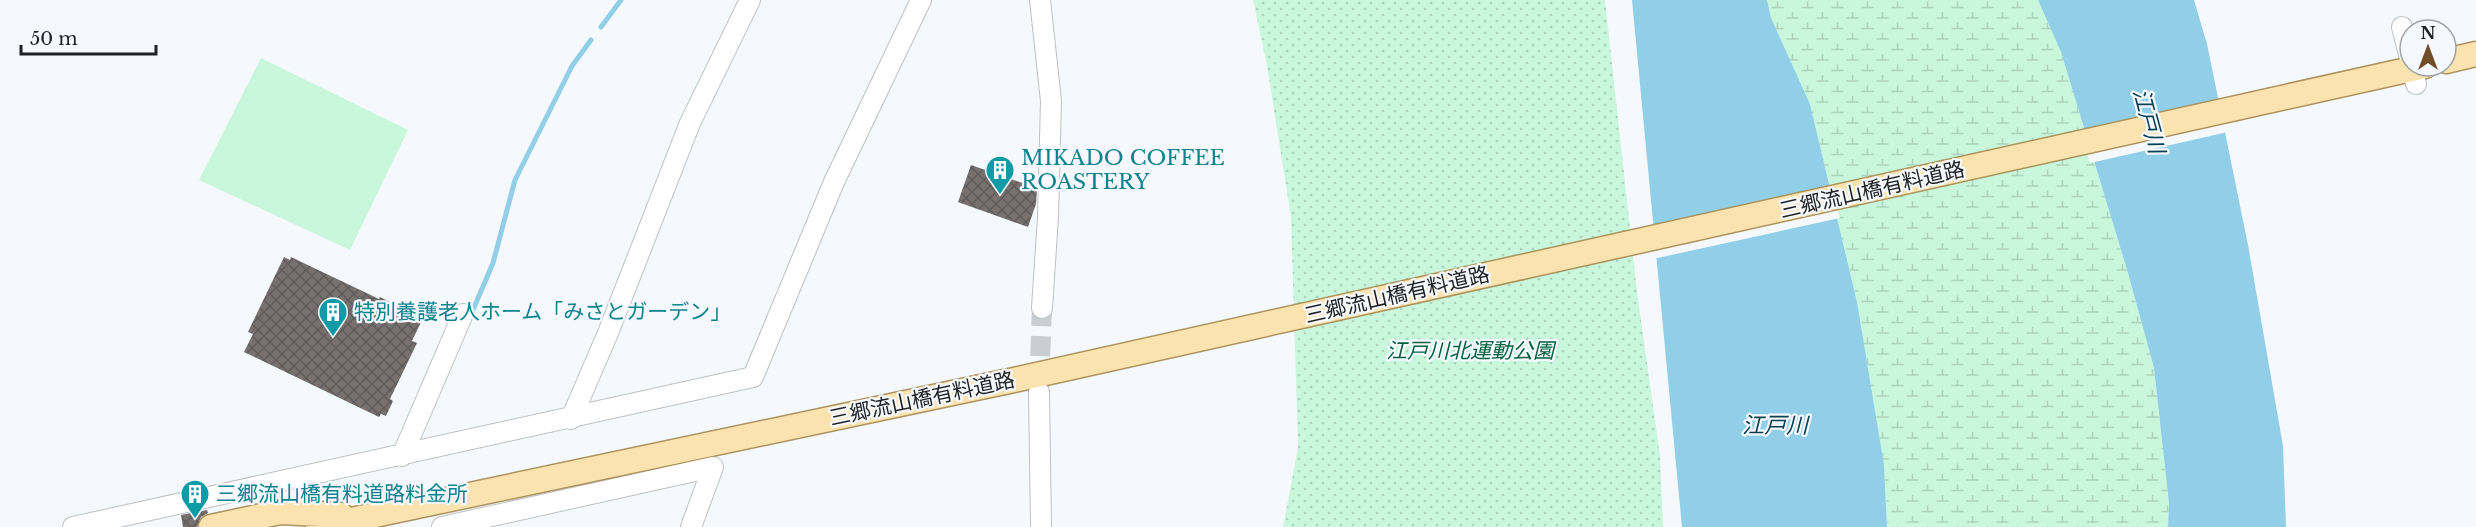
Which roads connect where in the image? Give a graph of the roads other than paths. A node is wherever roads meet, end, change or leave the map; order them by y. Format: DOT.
graph roads {
  1 [pos="750,0"];
  2 [pos="921,0"];
  3 [pos="1040,0"];
  4 [pos="2476,54"];
  5 [pos="2458,58"];
  6 [pos="2398,73"];
  7 [pos="1042,308"];
  8 [pos="463,314"];
  9 [pos="1039,392"];
  10 [pos="571,418"];
  11 [pos="402,456"];
  12 [pos="529,507"];
  13 [pos="368,516"];
  14 [pos="73,527"];
  15 [pos="211,527"];
  16 [pos="318,527"];
  17 [pos="442,527"];
  18 [pos="524,527"];
  19 [pos="691,527"];
  20 [pos="1041,527"];
  1 -- 10 [label="street"];
  2 -- 10 [label="street"];
  3 -- 7 [label="street"];
  4 -- 5 [label="main road"];
  6 -- 13 [label="main road, 三郷流山橋有料道路"];
  8 -- 11 [label="street"];
  9 -- 20 [label="street"];
  10 -- 11 [label="street"];
  11 -- 14 [label="street"];
  12 -- 17 [label="street"];
  12 -- 18 [label="street"];
  12 -- 19 [label="street"];
  13 -- 15 [label="main road, 三郷流山橋有料道路"];
  13 -- 16 [label="main road, 三郷流山橋有料道路"];
}
